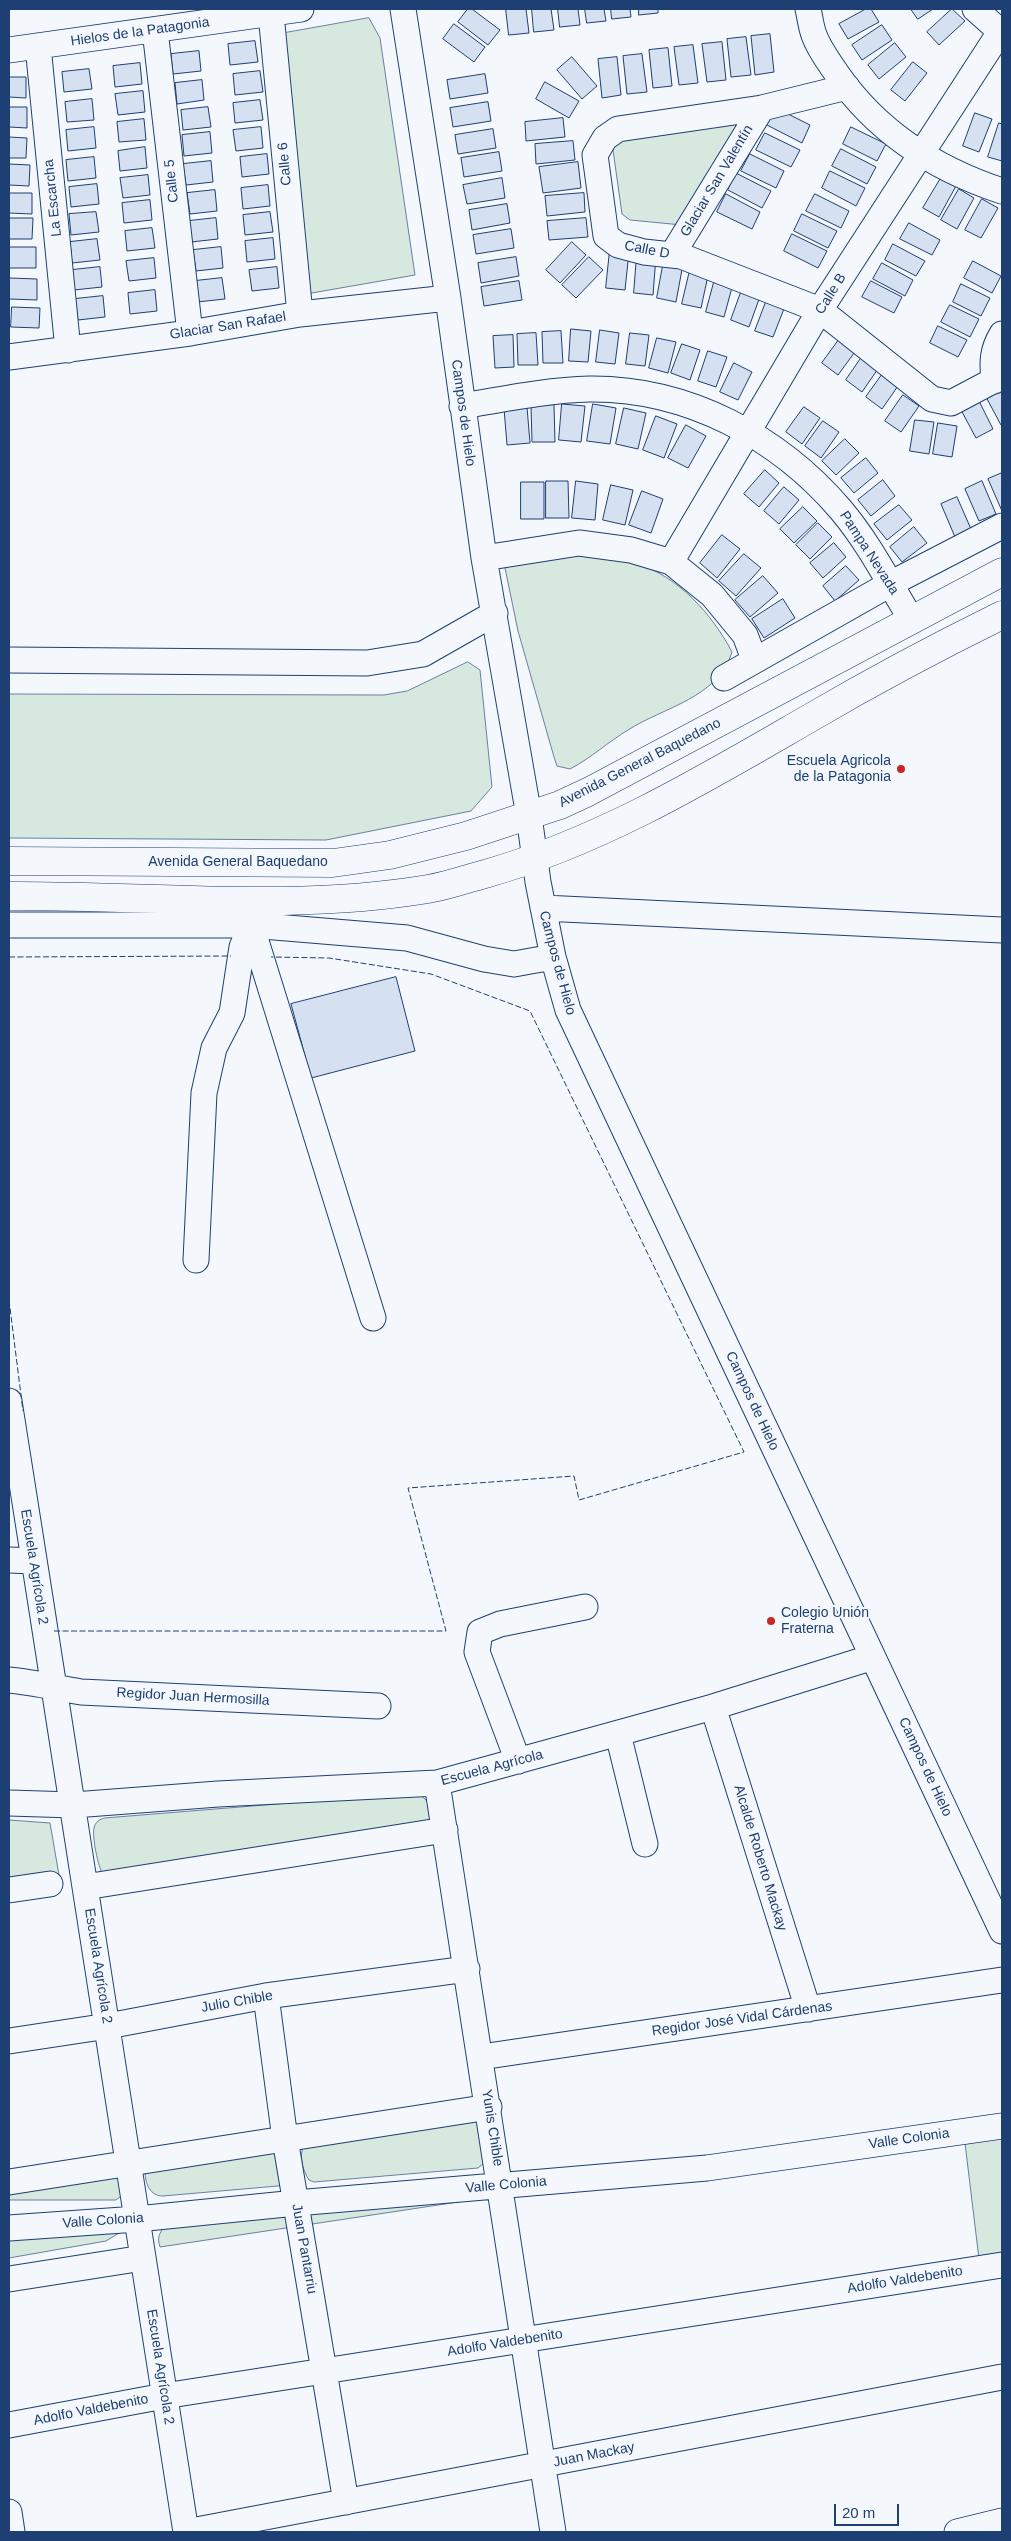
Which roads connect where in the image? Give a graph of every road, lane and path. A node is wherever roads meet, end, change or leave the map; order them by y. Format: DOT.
graph roads {
  1 [pos="301,9"];
  2 [pos="403,9"];
  3 [pos="808,9"];
  4 [pos="975,9"];
  5 [pos="271,14"];
  6 [pos="155,30"];
  7 [pos="1001,32"];
  8 [pos="38,46"];
  9 [pos="9,50"];
  10 [pos="847,87"];
  11 [pos="762,108"];
  12 [pos="921,155"];
  13 [pos="1002,191"];
  14 [pos="672,255"];
  15 [pos="448,298"];
  16 [pos="820,310"];
  17 [pos="300,314"];
  18 [pos="190,333"];
  19 [pos="1002,334"];
  20 [pos="68,350"];
  21 [pos="9,357"];
  22 [pos="998,379"];
  23 [pos="462,406"];
  24 [pos="750,432"];
  25 [pos="1002,526"];
  26 [pos="484,558"];
  27 [pos="671,562"];
  28 [pos="1002,572"];
  29 [pos="890,584"];
  30 [pos="495,613"];
  31 [pos="1002,615"];
  32 [pos="911,619"];
  33 [pos="754,659"];
  34 [pos="9,660"];
  35 [pos="724,678"];
  36 [pos="529,816"];
  37 [pos="535,860"];
  38 [pos="9,861"];
  39 [pos="9,896"];
  40 [pos="543,908"];
  41 [pos="9,925"];
  42 [pos="252,925"];
  43 [pos="1002,930"];
  44 [pos="553,957"];
  45 [pos="196,1260"];
  46 [pos="373,1318"];
  47 [pos="9,1401"];
  48 [pos="12,1443"];
  49 [pos="9,1560"];
  50 [pos="34,1561"];
  51 [pos="585,1607"];
  52 [pos="873,1657"];
  53 [pos="9,1680"];
  54 [pos="53,1688"];
  55 [pos="378,1706"];
  56 [pos="713,1707"];
  57 [pos="618,1734"];
  58 [pos="518,1761"];
  59 [pos="437,1783"];
  60 [pos="9,1803"];
  61 [pos="74,1805"];
  62 [pos="445,1830"];
  63 [pos="645,1844"];
  64 [pos="50,1884"];
  65 [pos="85,1887"];
  66 [pos="9,1890"];
  67 [pos="1002,1931"];
  68 [pos="467,1969"];
  69 [pos="1002,1980"];
  70 [pos="266,1996"];
  71 [pos="808,2009"];
  72 [pos="108,2026"];
  73 [pos="9,2041"];
  74 [pos="481,2057"];
  75 [pos="489,2107"];
  76 [pos="1002,2126"];
  77 [pos="285,2139"];
  78 [pos="128,2163"];
  79 [pos="9,2182"];
  80 [pos="501,2186"];
  81 [pos="296,2203"];
  82 [pos="137,2219"];
  83 [pos="9,2228"];
  84 [pos="143,2258"];
  85 [pos="1002,2265"];
  86 [pos="9,2279"];
  87 [pos="524,2340"];
  88 [pos="324,2371"];
  89 [pos="1002,2377"];
  90 [pos="164,2396"];
  91 [pos="9,2425"];
  92 [pos="543,2464"];
  93 [pos="346,2502"];
  94 [pos="9,2512"];
  95 [pos="1002,2521"];
  96 [pos="12,2532"];
  97 [pos="186,2532"];
  98 [pos="554,2532"];
  99 [pos="957,2532"];
  1 -- 5 [label="street, Hielos de la Patagonia"];
  2 -- 15 [label="street, Campos de Hielo"];
  3 -- 10 [label="street"];
  4 -- 7 [label="street"];
  5 -- 6 [label="street, Hielos de la Patagonia"];
  5 -- 17 [label="street, Calle 6"];
  6 -- 8 [label="street, Hielos de la Patagonia"];
  6 -- 18 [label="street, Calle 5"];
  7 -- 12 [label="street, Calle B"];
  8 -- 9 [label="street, Hielos de la Patagonia"];
  8 -- 20 [label="street, La Escarcha"];
  10 -- 11 [label="street, Calle D"];
  10 -- 12 [label="street"];
  11 -- 14 [label="street, Glaciar San Valentín"];
  11 -- 14 [label="street, Calle D"];
  12 -- 13 [label="street"];
  12 -- 16 [label="street, Calle B"];
  14 -- 16 [label="street, Calle D"];
  15 -- 17 [label="street, Glaciar San Rafael"];
  15 -- 23 [label="street, Campos de Hielo"];
  16 -- 22 [label="street, Calle D"];
  16 -- 24 [label="street, Calle B"];
  17 -- 18 [label="street, Glaciar San Rafael"];
  18 -- 20 [label="street, Glaciar San Rafael"];
  19 -- 22 [label="street, Calle D"];
  20 -- 21 [label="street, Glaciar San Rafael"];
  23 -- 24 [label="street, Pampa Nevada"];
  23 -- 26 [label="street, Campos de Hielo"];
  24 -- 27 [label="street, Calle B"];
  24 -- 29 [label="street, Pampa Nevada"];
  25 -- 29 [label="street"];
  26 -- 27 [label="street"];
  26 -- 30 [label="street, Campos de Hielo"];
  27 -- 33 [label="street"];
  28 -- 32 [label="main road, Avenida General Baquedano"];
  29 -- 32 [label="street, Pampa Nevada"];
  29 -- 33 [label="street"];
  30 -- 34 [label="street"];
  30 -- 36 [label="street, Campos de Hielo"];
  31 -- 37 [label="main road"];
  32 -- 36 [label="main road, Avenida General Baquedano"];
  33 -- 35 [label="street"];
  36 -- 37 [label="street, Campos de Hielo"];
  36 -- 38 [label="main road, Avenida General Baquedano"];
  37 -- 39 [label="main road"];
  37 -- 40 [label="street, Campos de Hielo"];
  40 -- 43 [label="street"];
  40 -- 44 [label="street, Campos de Hielo"];
  41 -- 42 [label="street"];
  42 -- 44 [label="street"];
  42 -- 45 [label="street"];
  42 -- 46 [label="street"];
  44 -- 52 [label="street, Campos de Hielo"];
  47 -- 48 [label="street, Escuela Agrícola 2"];
  48 -- 50 [label="street, Escuela Agrícola 2"];
  49 -- 50 [label="street"];
  50 -- 54 [label="street, Escuela Agrícola 2"];
  51 -- 58 [label="street"];
  52 -- 56 [label="street, Escuela Agrícola"];
  52 -- 67 [label="street, Campos de Hielo"];
  53 -- 54 [label="street, Regidor Juan Hermosilla"];
  54 -- 55 [label="street, Regidor Juan Hermosilla"];
  54 -- 61 [label="street, Escuela Agrícola 2"];
  56 -- 57 [label="street, Escuela Agrícola"];
  56 -- 71 [label="street, Alcalde Roberto Mackay"];
  57 -- 58 [label="street, Escuela Agrícola"];
  57 -- 63 [label="street"];
  58 -- 59 [label="street, Escuela Agrícola"];
  59 -- 61 [label="street, Escuela Agrícola"];
  59 -- 62 [label="street, Yunis Chible"];
  60 -- 61 [label="street, Escuela Agrícola"];
  61 -- 65 [label="street, Escuela Agrícola 2"];
  62 -- 65 [label="street"];
  62 -- 68 [label="street, Yunis Chible"];
  64 -- 66 [label="street"];
  65 -- 72 [label="street, Escuela Agrícola 2"];
  68 -- 70 [label="street, Julio Chible"];
  68 -- 74 [label="street, Yunis Chible"];
  69 -- 71 [label="street, Regidor José Vidal Cárdenas"];
  70 -- 72 [label="street, Julio Chible"];
  70 -- 77 [label="street, Juan Pantarriu"];
  71 -- 74 [label="street, Regidor José Vidal Cárdenas"];
  72 -- 73 [label="street, Julio Chible"];
  72 -- 78 [label="street, Escuela Agrícola 2"];
  74 -- 75 [label="street, Yunis Chible"];
  75 -- 77 [label="street"];
  75 -- 80 [label="street, Yunis Chible"];
  76 -- 80 [label="street, Valle Colonia"];
  77 -- 78 [label="street"];
  77 -- 81 [label="street, Juan Pantarriu"];
  78 -- 79 [label="street"];
  78 -- 82 [label="street, Escuela Agrícola 2"];
  80 -- 81 [label="street, Valle Colonia"];
  80 -- 87 [label="street, Yunis Chible"];
  81 -- 82 [label="street, Valle Colonia"];
  81 -- 88 [label="street, Juan Pantarriu"];
  82 -- 83 [label="street, Valle Colonia"];
  82 -- 84 [label="street, Escuela Agrícola 2"];
  84 -- 86 [label="street"];
  84 -- 90 [label="street, Escuela Agrícola 2"];
  85 -- 87 [label="street, Adolfo Valdebenito"];
  87 -- 88 [label="street, Adolfo Valdebenito"];
  87 -- 92 [label="street, Yunis Chible"];
  88 -- 90 [label="street, Adolfo Valdebenito"];
  88 -- 93 [label="street, Juan Pantarriu"];
  89 -- 92 [label="street, Juan Mackay"];
  90 -- 91 [label="street, Adolfo Valdebenito"];
  90 -- 97 [label="street, Escuela Agrícola 2"];
  92 -- 93 [label="street, Juan Mackay"];
  92 -- 98 [label="street, Yunis Chible"];
  93 -- 97 [label="street, Juan Mackay"];
  94 -- 96 [label="street"];
  95 -- 99 [label="street"];
}
